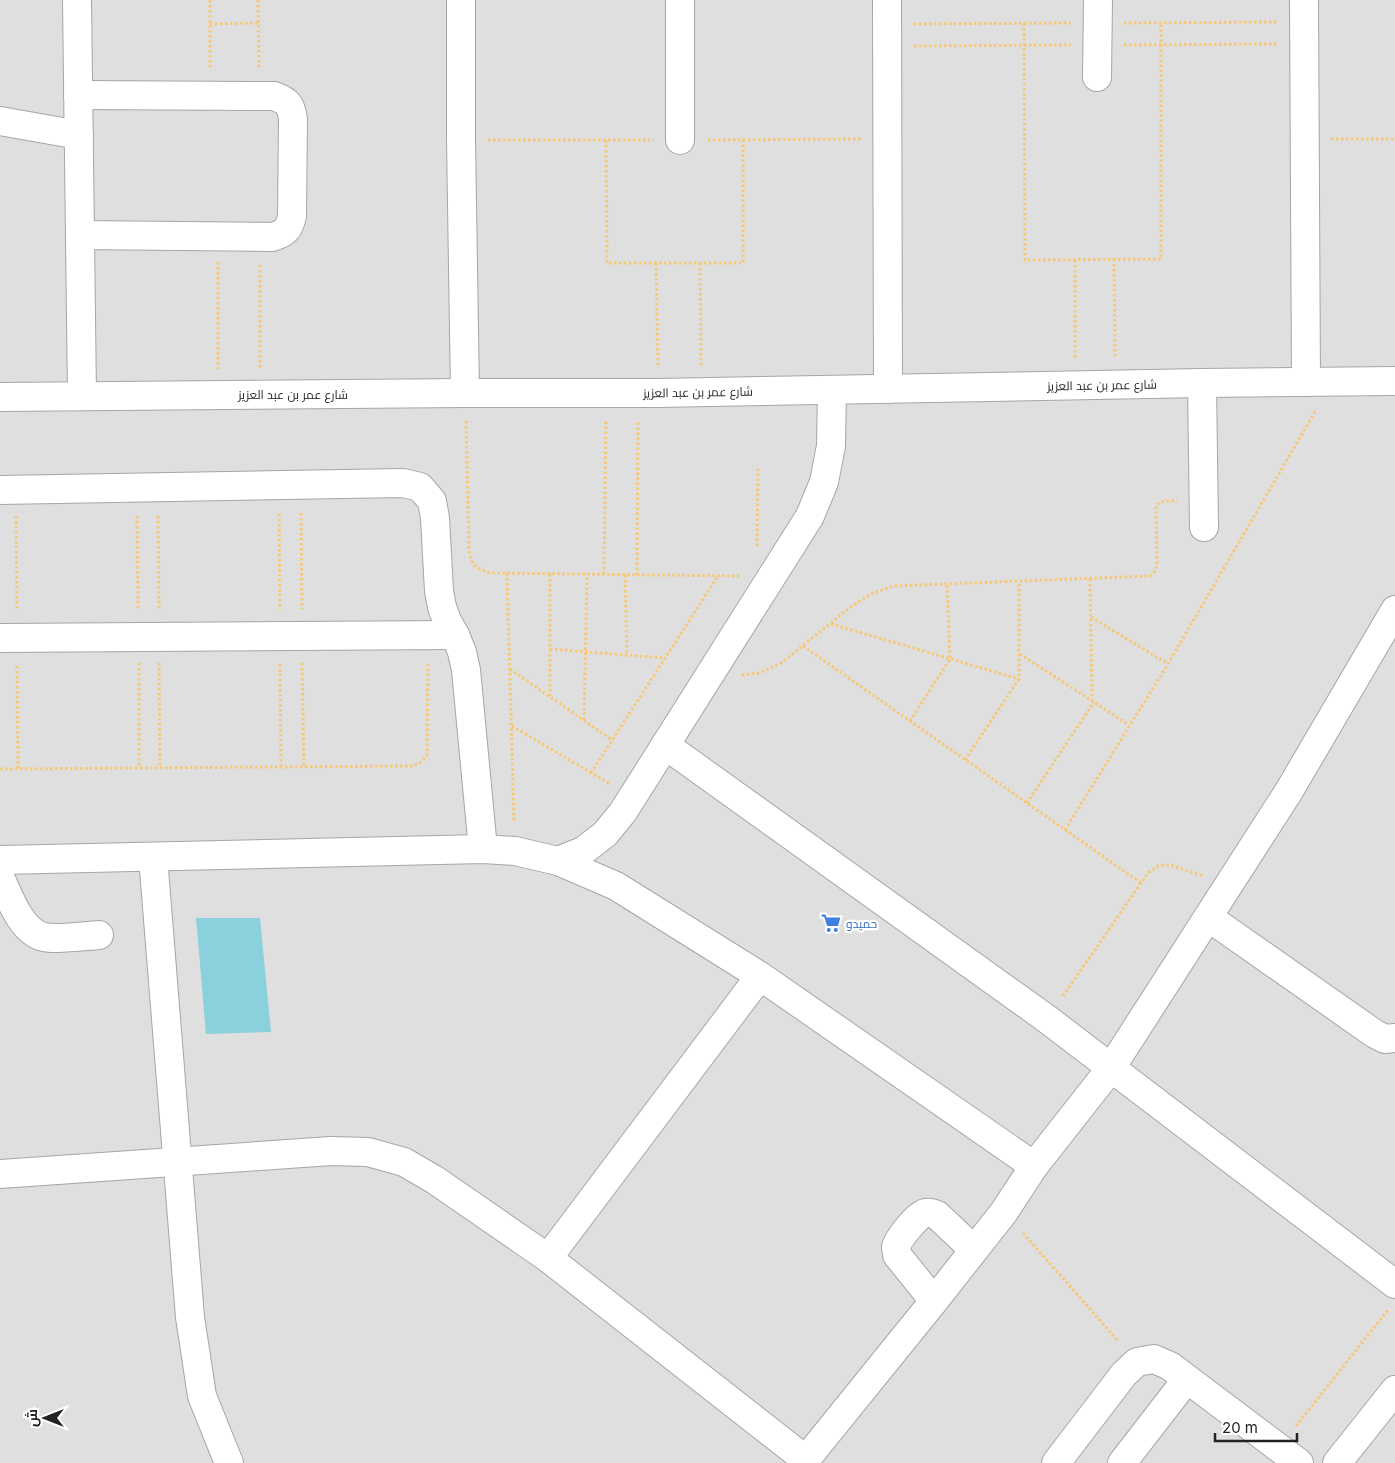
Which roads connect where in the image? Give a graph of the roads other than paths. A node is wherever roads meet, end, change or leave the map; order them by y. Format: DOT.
graph roads {
  1 [pos="77,0"];
  2 [pos="461,0"];
  3 [pos="680,0"];
  4 [pos="887,0"];
  5 [pos="1098,0"];
  6 [pos="1304,0"];
  7 [pos="1097,77"];
  8 [pos="78,95"];
  9 [pos="0,121"];
  10 [pos="79,135"];
  11 [pos="680,140"];
  12 [pos="80,235"];
  13 [pos="1320,381"];
  14 [pos="1395,382"];
  15 [pos="1202,383"];
  16 [pos="888,389"];
  17 [pos="832,390"];
  18 [pos="465,393"];
  19 [pos="82,396"];
  20 [pos="0,397"];
  21 [pos="0,490"];
  22 [pos="1204,527"];
  23 [pos="1395,610"];
  24 [pos="442,635"];
  25 [pos="0,638"];
  26 [pos="665,745"];
  27 [pos="483,850"];
  28 [pos="153,857"];
  29 [pos="0,860"];
  30 [pos="558,861"];
  31 [pos="0,877"];
  32 [pos="1208,917"];
  33 [pos="99,935"];
  34 [pos="760,976"];
  35 [pos="1395,1038"];
  36 [pos="1111,1068"];
  37 [pos="177,1161"];
  38 [pos="1034,1166"];
  39 [pos="0,1174"];
  40 [pos="974,1249"];
  41 [pos="548,1258"];
  42 [pos="1392,1297"];
  43 [pos="934,1302"];
  44 [pos="1187,1380"];
  45 [pos="1395,1390"];
  46 [pos="1289,1456"];
  47 [pos="805,1461"];
  48 [pos="229,1463"];
  49 [pos="1056,1463"];
  50 [pos="1122,1463"];
  51 [pos="1337,1463"];
  1 -- 8 [label="street"];
  2 -- 18 [label="street"];
  3 -- 11 [label="street"];
  4 -- 16 [label="street"];
  5 -- 7 [label="street"];
  6 -- 13 [label="street"];
  8 -- 10 [label="street"];
  8 -- 12 [label="street"];
  9 -- 10 [label="street"];
  10 -- 12 [label="street"];
  12 -- 19 [label="street"];
  13 -- 14 [label="street, شارع عمر بن عبد العزيز"];
  13 -- 15 [label="street, شارع عمر بن عبد العزيز"];
  15 -- 16 [label="street, شارع عمر بن عبد العزيز"];
  15 -- 22 [label="street"];
  16 -- 17 [label="street, شارع عمر بن عبد العزيز"];
  17 -- 18 [label="street, شارع عمر بن عبد العزيز"];
  17 -- 26 [label="street"];
  18 -- 19 [label="street, شارع عمر بن عبد العزيز"];
  19 -- 20 [label="street, شارع عمر بن عبد العزيز"];
  21 -- 24 [label="street"];
  23 -- 32 [label="street"];
  24 -- 25 [label="street"];
  24 -- 27 [label="street"];
  26 -- 30 [label="street"];
  26 -- 36 [label="street"];
  27 -- 28 [label="street"];
  27 -- 30 [label="street"];
  28 -- 29 [label="street"];
  28 -- 37 [label="street"];
  30 -- 34 [label="street"];
  31 -- 33 [label="street"];
  32 -- 35 [label="street"];
  32 -- 36 [label="street"];
  34 -- 38 [label="street"];
  34 -- 41 [label="street"];
  36 -- 38 [label="street"];
  36 -- 42 [label="street"];
  37 -- 39 [label="street"];
  37 -- 41 [label="street"];
  37 -- 48 [label="street"];
  38 -- 40 [label="street"];
  40 -- 43 [label="street"];
  40 -- 43 [label="street"];
  41 -- 47 [label="street"];
  43 -- 47 [label="street"];
  44 -- 46 [label="street"];
  44 -- 49 [label="street"];
  44 -- 50 [label="street"];
  45 -- 51 [label="street"];
}
